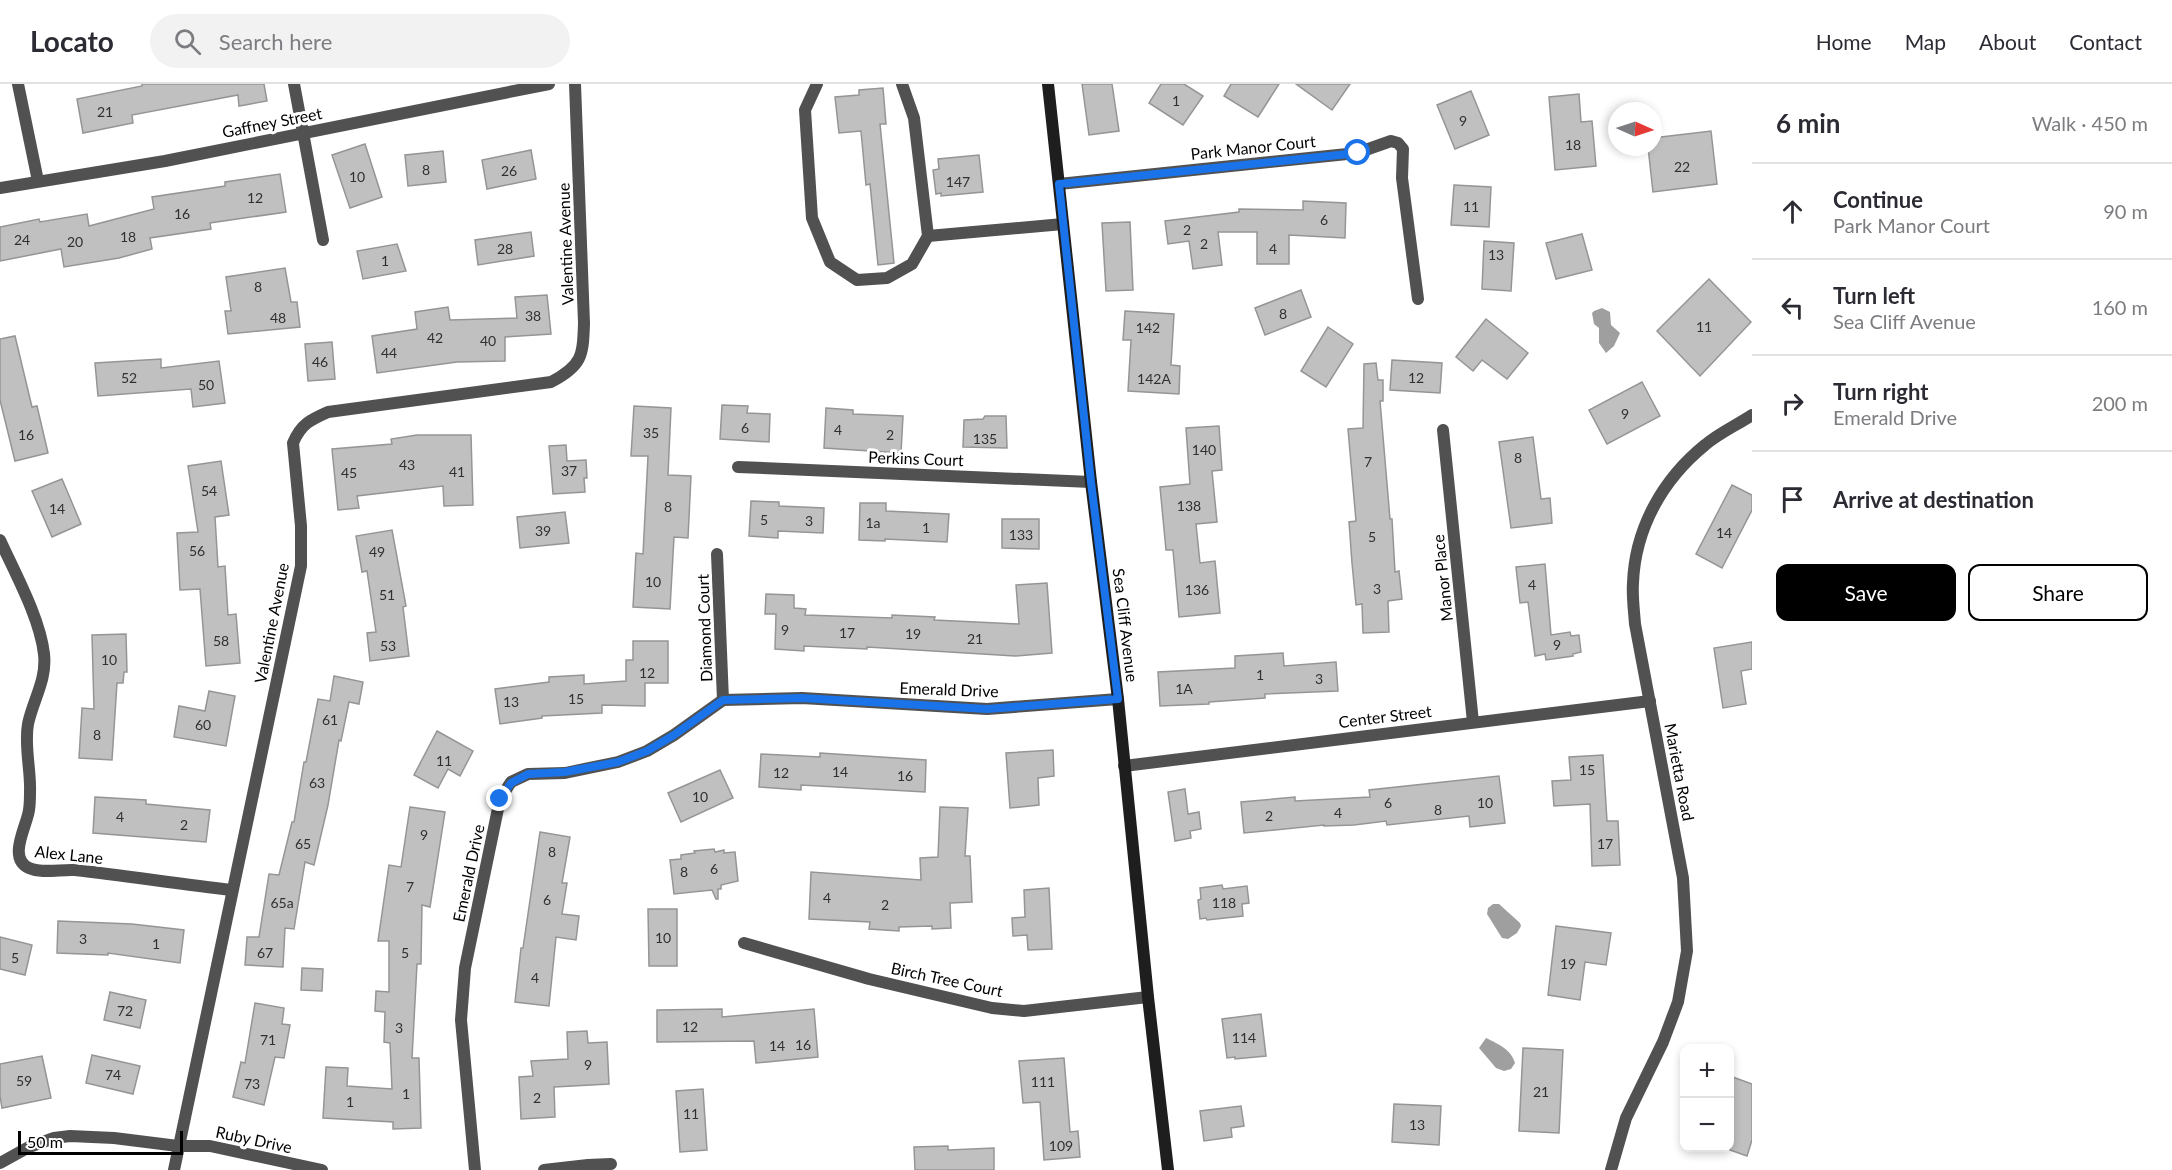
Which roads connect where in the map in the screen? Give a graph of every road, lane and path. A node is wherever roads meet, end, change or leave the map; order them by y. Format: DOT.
graph roads {
  1 [pos="18,84"];
  2 [pos="294,84"];
  3 [pos="549,84"];
  4 [pos="575,84"];
  5 [pos="817,84"];
  6 [pos="902,84"];
  7 [pos="1048,84"];
  8 [pos="303,133"];
  9 [pos="38,181"];
  10 [pos="1059,184"];
  11 [pos="0,188"];
  12 [pos="1062,224"];
  13 [pos="928,236"];
  14 [pos="323,240"];
  15 [pos="1418,299"];
  16 [pos="1752,415"];
  17 [pos="1443,430"];
  18 [pos="738,467"];
  19 [pos="1091,482"];
  20 [pos="0,540"];
  21 [pos="717,554"];
  22 [pos="1118,699"];
  23 [pos="723,700"];
  24 [pos="1650,701"];
  25 [pos="1473,722"];
  26 [pos="1124,766"];
  27 [pos="232,890"];
  28 [pos="744,944"];
  29 [pos="1148,997"];
  30 [pos="178,1146"];
  31 [pos="0,1163"];
  32 [pos="611,1164"];
  33 [pos="174,1170"];
  34 [pos="322,1170"];
  35 [pos="476,1170"];
  36 [pos="544,1170"];
  37 [pos="1168,1170"];
  38 [pos="1611,1170"];
  1 -- 9 [label="street"];
  2 -- 8 [label="street"];
  3 -- 8 [label="street, Gaffney Street"];
  4 -- 27 [label="street, Valentine Avenue"];
  5 -- 13 [label="street"];
  6 -- 13 [label="street"];
  7 -- 10 [label="street, Sea Cliff Avenue"];
  8 -- 9 [label="street, Gaffney Street"];
  8 -- 14 [label="street"];
  9 -- 11 [label="street, Gaffney Street"];
  10 -- 12 [label="street, Sea Cliff Avenue"];
  10 -- 15 [label="street, Park Manor Court"];
  12 -- 13 [label="street"];
  12 -- 19 [label="street, Sea Cliff Avenue"];
  16 -- 24 [label="street, Marietta Road"];
  17 -- 25 [label="street, Manor Place"];
  18 -- 19 [label="street, Perkins Court"];
  19 -- 22 [label="street, Sea Cliff Avenue"];
  20 -- 27 [label="street, Alex Lane"];
  21 -- 23 [label="street, Diamond Court"];
  22 -- 23 [label="street, Emerald Drive"];
  22 -- 26 [label="street, Sea Cliff Avenue"];
  23 -- 35 [label="street, Emerald Drive"];
  24 -- 25 [label="street, Center Street"];
  24 -- 38 [label="street, Marietta Road"];
  25 -- 26 [label="street, Center Street"];
  26 -- 29 [label="street, Sea Cliff Avenue"];
  27 -- 30 [label="street, Valentine Avenue"];
  28 -- 29 [label="street, Birch Tree Court"];
  29 -- 37 [label="street, Sea Cliff Avenue"];
  30 -- 31 [label="street, Ruby Drive"];
  30 -- 33 [label="street, Valentine Avenue"];
  30 -- 34 [label="street, Ruby Drive"];
  32 -- 36 [label="street"];
}
